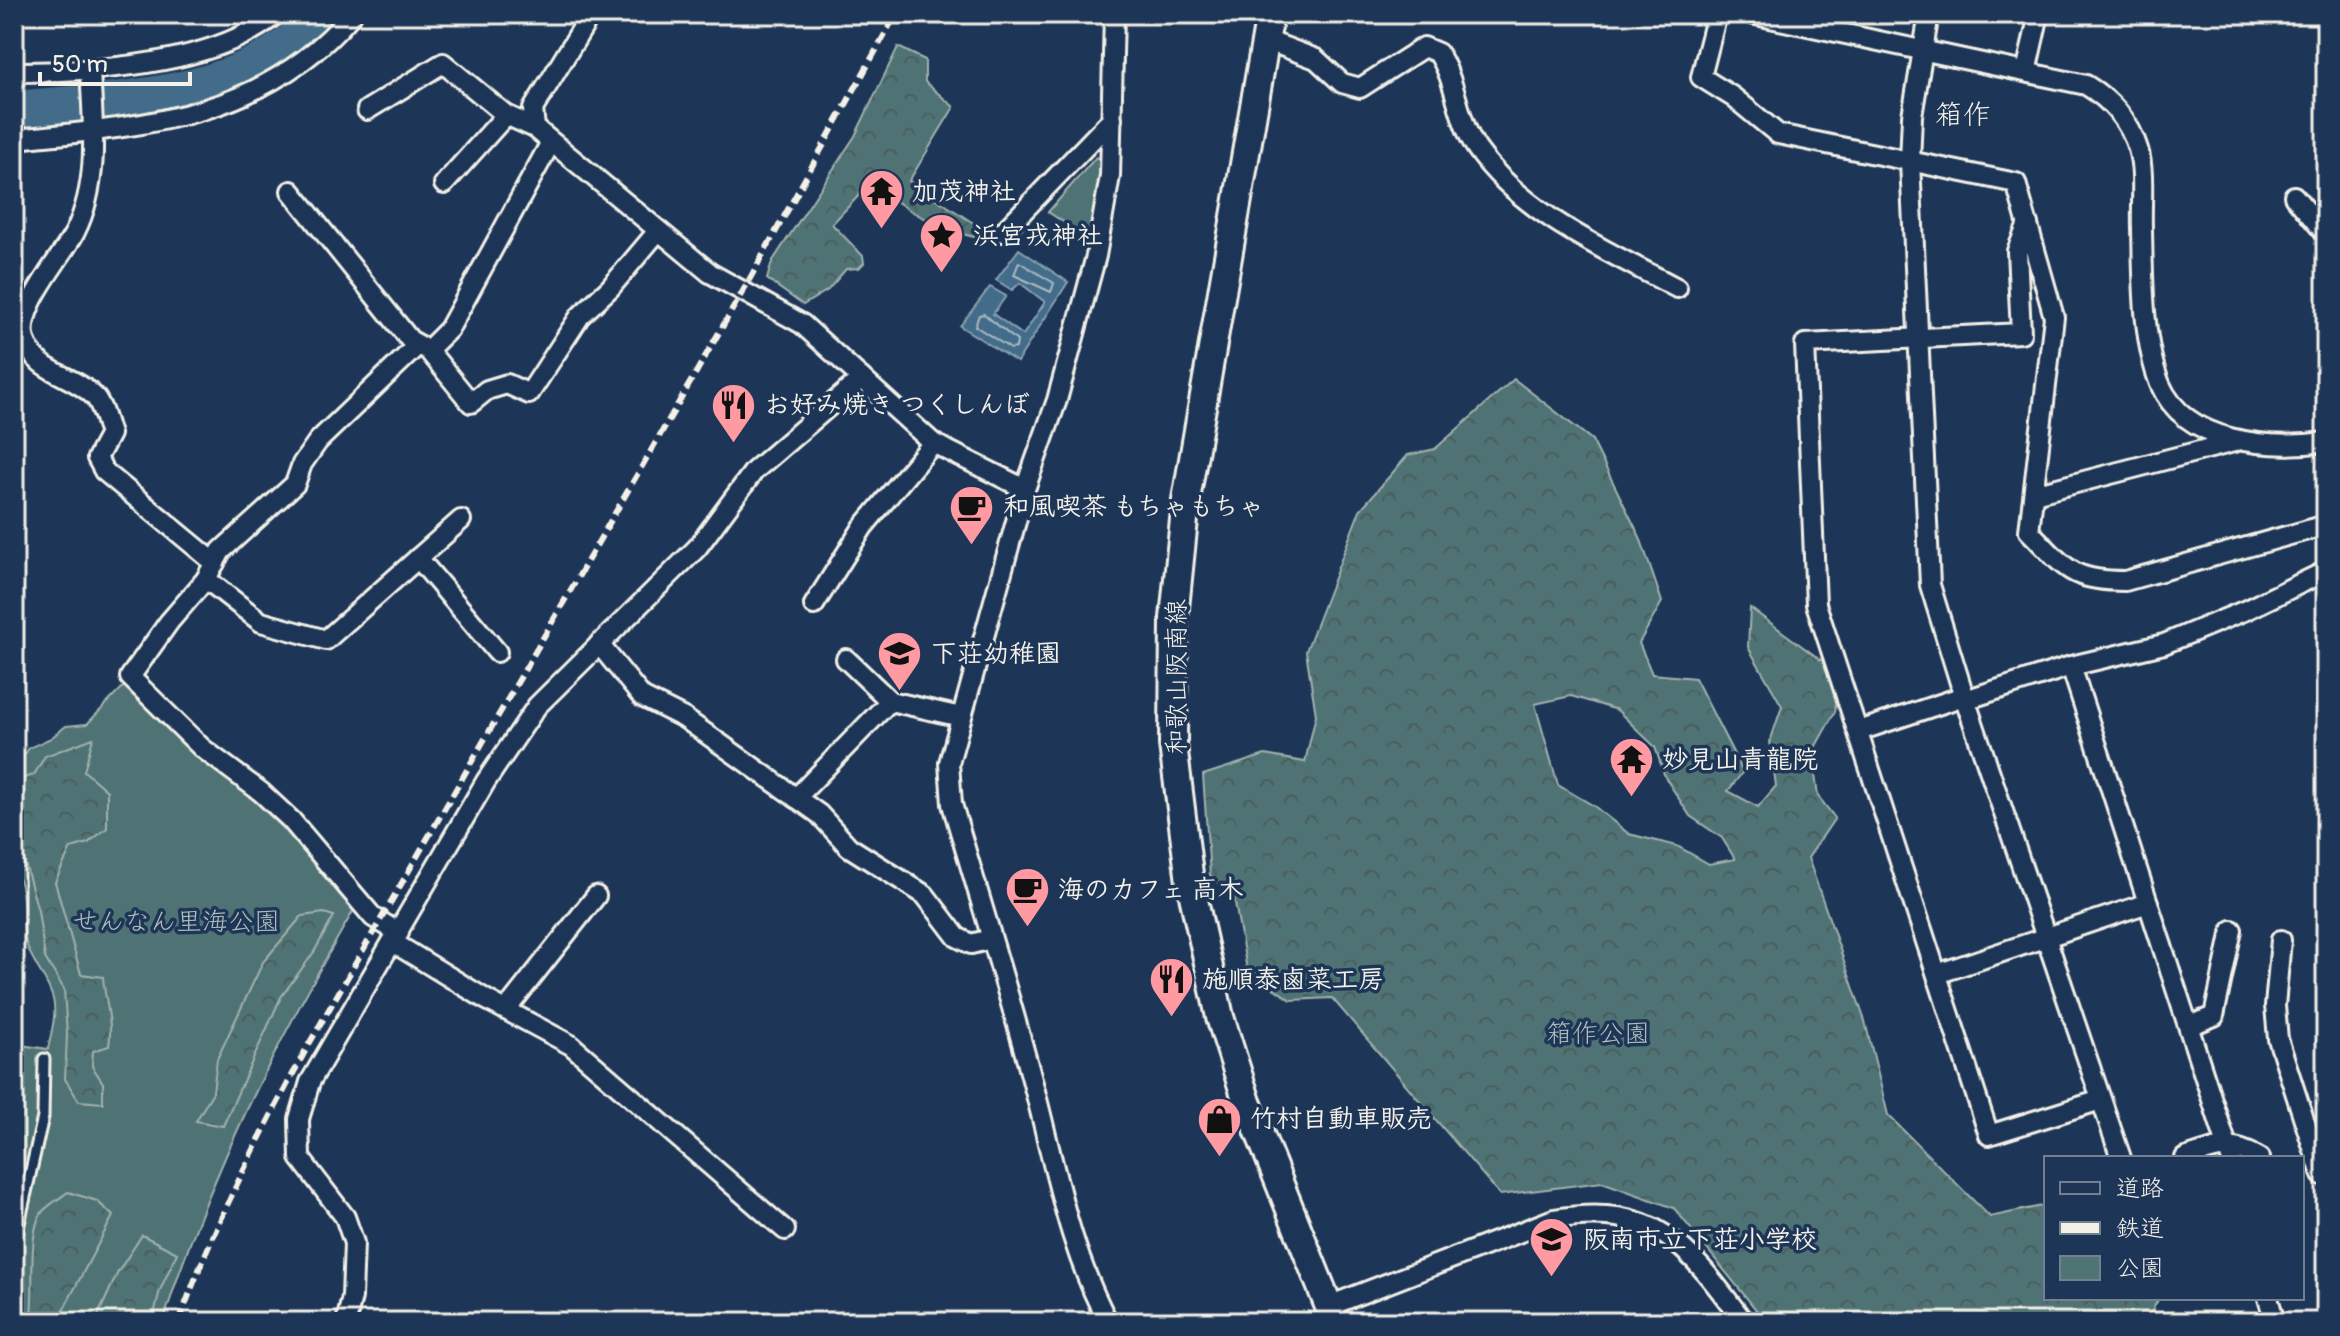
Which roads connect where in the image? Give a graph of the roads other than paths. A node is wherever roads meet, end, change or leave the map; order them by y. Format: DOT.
graph roads {
  1 [pos="276,14"];
  2 [pos="352,14"];
  3 [pos="591,14"];
  4 [pos="1114,14"];
  5 [pos="1717,14"];
  6 [pos="1751,14"];
  7 [pos="1929,14"];
  8 [pos="2039,14"];
  9 [pos="1821,21"];
  10 [pos="1268,27"];
  11 [pos="1921,50"];
  12 [pos="14,72"];
  13 [pos="2026,72"];
  14 [pos="90,77"];
  15 [pos="367,110"];
  16 [pos="506,115"];
  17 [pos="1112,119"];
  18 [pos="94,125"];
  19 [pos="535,128"];
  20 [pos="14,139"];
  21 [pos="551,142"];
  22 [pos="1910,162"];
  23 [pos="444,184"];
  24 [pos="291,191"];
  25 [pos="2294,196"];
  26 [pos="2028,224"];
  27 [pos="658,231"];
  28 [pos="1003,232"];
  29 [pos="2326,234"];
  30 [pos="1677,288"];
  31 [pos="1919,336"];
  32 [pos="423,347"];
  33 [pos="862,378"];
  34 [pos="2234,442"];
  35 [pos="2326,442"];
  36 [pos="933,443"];
  37 [pos="1025,489"];
  38 [pos="2034,494"];
  39 [pos="461,520"];
  40 [pos="2326,525"];
  41 [pos="418,558"];
  42 [pos="210,571"];
  43 [pos="2326,571"];
  44 [pos="814,605"];
  45 [pos="599,644"];
  46 [pos="497,652"];
  47 [pos="846,659"];
  48 [pos="2071,666"];
  49 [pos="1965,698"];
  50 [pos="890,701"];
  51 [pos="961,717"];
  52 [pos="1859,731"];
  53 [pos="796,798"];
  54 [pos="596,896"];
  55 [pos="2148,903"];
  56 [pos="2232,930"];
  57 [pos="2046,937"];
  58 [pos="396,938"];
  59 [pos="991,939"];
  60 [pos="2281,940"];
  61 [pos="1937,974"];
  62 [pos="506,1010"];
  63 [pos="2189,1026"];
  64 [pos="44,1059"];
  65 [pos="2101,1100"];
  66 [pos="2229,1152"];
  67 [pos="2120,1156"];
  68 [pos="2200,1156"];
  69 [pos="2256,1156"];
  70 [pos="2324,1175"];
  71 [pos="785,1230"];
  72 [pos="14,1246"];
  73 [pos="2269,1300"];
  74 [pos="1332,1314"];
  75 [pos="346,1322"];
  76 [pos="1108,1322"];
  77 [pos="1744,1322"];
  78 [pos="2275,1322"];
  1 -- 14 [label="street"];
  2 -- 18 [label="street"];
  3 -- 19 [label="street"];
  4 -- 17 [label="street"];
  5 -- 22 [label="street"];
  6 -- 9 [label="street"];
  7 -- 11 [label="street"];
  8 -- 13 [label="street"];
  9 -- 11 [label="street"];
  10 -- 30 [label="street"];
  10 -- 74 [label="main road, 和歌山阪南線"];
  11 -- 13 [label="street"];
  11 -- 22 [label="street"];
  12 -- 14 [label="street"];
  13 -- 34 [label="street"];
  14 -- 18 [label="street"];
  15 -- 16 [label="street"];
  16 -- 19 [label="street"];
  16 -- 23 [label="street"];
  17 -- 28 [label="street"];
  17 -- 37 [label="street"];
  18 -- 20 [label="street"];
  18 -- 42 [label="street"];
  19 -- 21 [label="street"];
  21 -- 27 [label="street"];
  21 -- 32 [label="street"];
  22 -- 26 [label="street"];
  22 -- 31 [label="street"];
  24 -- 32 [label="street"];
  25 -- 29 [label="street"];
  26 -- 31 [label="street"];
  26 -- 38 [label="street"];
  27 -- 32 [label="street"];
  27 -- 33 [label="street"];
  31 -- 49 [label="street"];
  31 -- 52 [label="street"];
  32 -- 42 [label="street"];
  33 -- 36 [label="street"];
  33 -- 45 [label="street"];
  34 -- 35 [label="street"];
  34 -- 38 [label="street"];
  36 -- 37 [label="street"];
  36 -- 44 [label="street"];
  37 -- 51 [label="street"];
  38 -- 40 [label="street"];
  39 -- 41 [label="street"];
  41 -- 42 [label="street"];
  41 -- 46 [label="street"];
  42 -- 58 [label="street"];
  43 -- 48 [label="street"];
  45 -- 53 [label="street"];
  45 -- 58 [label="street"];
  47 -- 50 [label="street"];
  48 -- 49 [label="street"];
  48 -- 55 [label="street"];
  49 -- 52 [label="street"];
  49 -- 57 [label="street"];
  50 -- 51 [label="street"];
  50 -- 53 [label="street"];
  51 -- 59 [label="street"];
  52 -- 61 [label="street"];
  53 -- 59 [label="street"];
  54 -- 62 [label="street"];
  55 -- 57 [label="street"];
  55 -- 63 [label="street"];
  56 -- 63 [label="street"];
  57 -- 61 [label="street"];
  57 -- 65 [label="street"];
  58 -- 62 [label="street"];
  58 -- 75 [label="street"];
  59 -- 76 [label="street"];
  60 -- 70 [label="street"];
  61 -- 65 [label="street"];
  62 -- 71 [label="street"];
  63 -- 66 [label="street"];
  64 -- 72 [label="lane"];
  65 -- 67 [label="street"];
  66 -- 68 [label="street"];
  66 -- 69 [label="street"];
  73 -- 78 [label="street"];
  74 -- 77 [label="street"];
}
